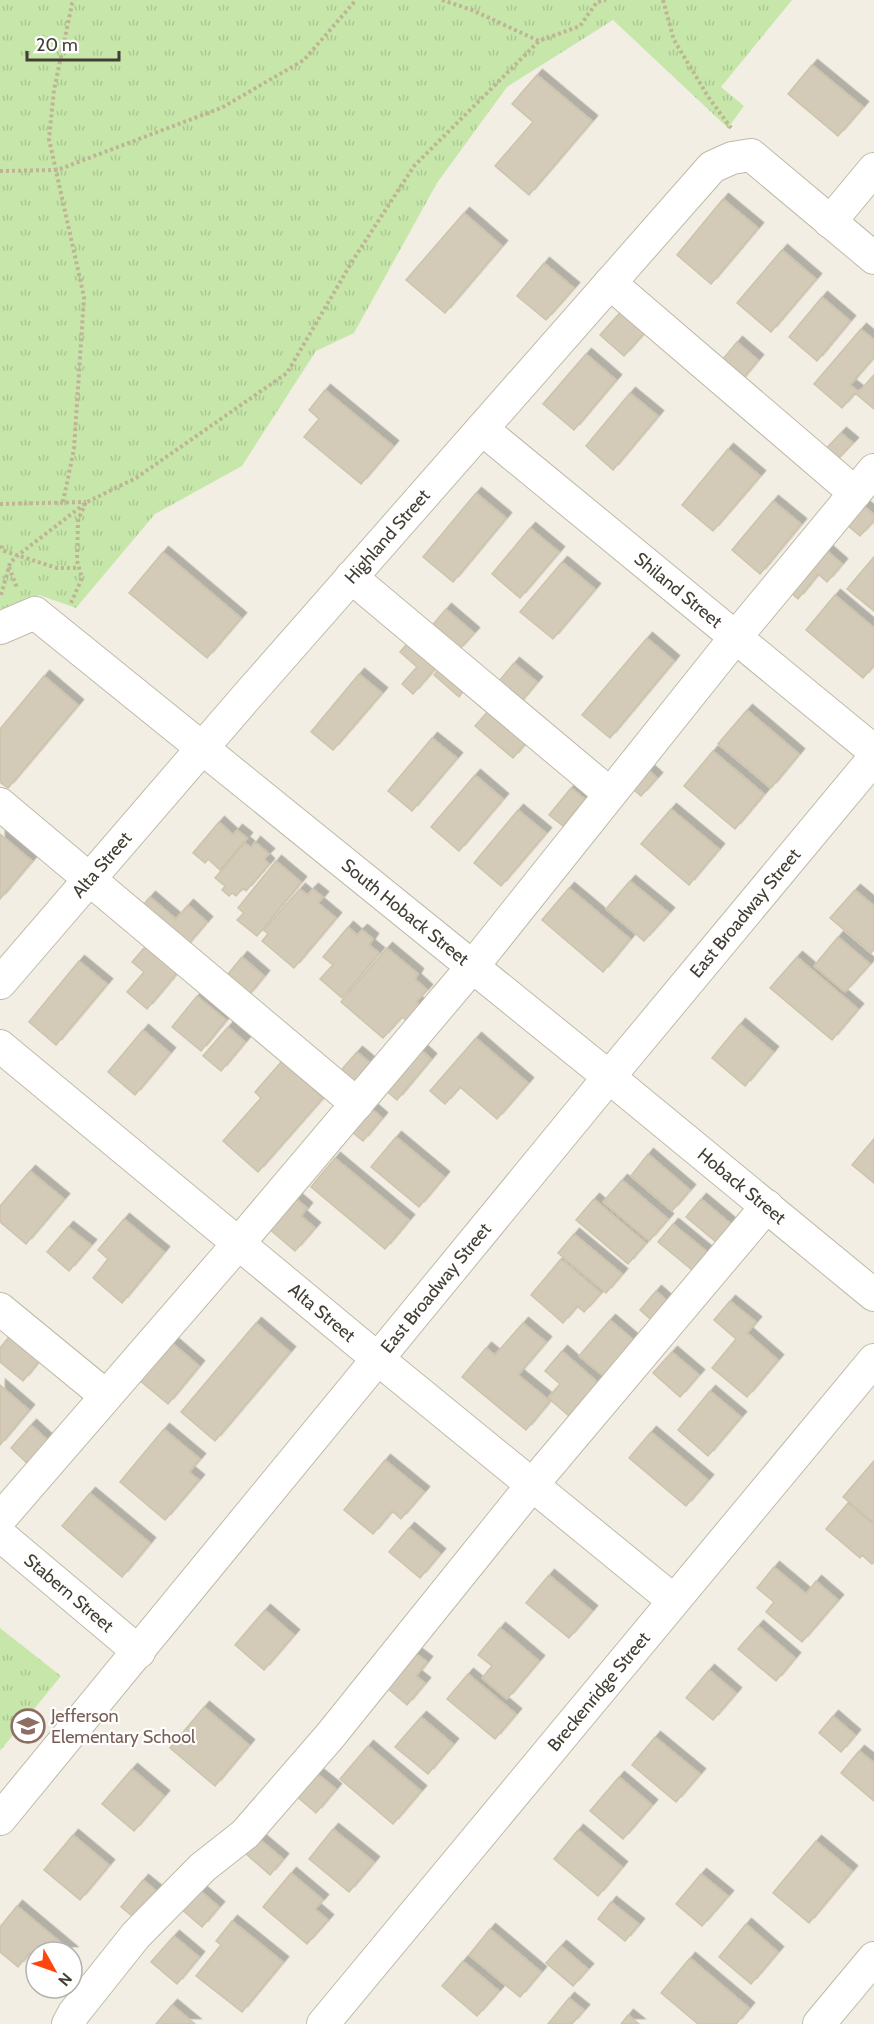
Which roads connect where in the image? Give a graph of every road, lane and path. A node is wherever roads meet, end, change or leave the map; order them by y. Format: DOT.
graph roads {
  1 [pos="75,0"];
  2 [pos="356,0"];
  3 [pos="442,0"];
  4 [pos="606,0"];
  5 [pos="663,0"];
  6 [pos="539,41"];
  7 [pos="751,155"];
  8 [pos="874,169"];
  9 [pos="57,170"];
  10 [pos="0,171"];
  11 [pos="830,222"];
  12 [pos="874,258"];
  13 [pos="610,283"];
  14 [pos="482,429"];
  15 [pos="874,470"];
  16 [pos="855,493"];
  17 [pos="63,502"];
  18 [pos="87,502"];
  19 [pos="0,504"];
  20 [pos="0,546"];
  21 [pos="17,556"];
  22 [pos="80,568"];
  23 [pos="351,577"];
  24 [pos="0,597"];
  25 [pos="35,613"];
  26 [pos="0,628"];
  27 [pos="735,638"];
  28 [pos="203,747"];
  29 [pos="874,751"];
  30 [pos="874,758"];
  31 [pos="610,795"];
  32 [pos="0,804"];
  33 [pos="89,879"];
  34 [pos="473,966"];
  35 [pos="0,983"];
  36 [pos="0,1046"];
  37 [pos="609,1077"];
  38 [pos="357,1104"];
  39 [pos="767,1206"];
  40 [pos="238,1244"];
  41 [pos="874,1295"];
  42 [pos="0,1309"];
  43 [pos="378,1359"];
  44 [pos="874,1360"];
  45 [pos="106,1396"];
  46 [pos="532,1485"];
  47 [pos="0,1519"];
  48 [pos="0,1535"];
  49 [pos="673,1600"];
  50 [pos="139,1652"];
  51 [pos="0,1819"];
  52 [pos="874,1958"];
  53 [pos="68,2024"];
  54 [pos="323,2024"];
  55 [pos="819,2024"];
  1 -- 9 [label="path"];
  2 -- 9 [label="path"];
  3 -- 6 [label="path"];
  4 -- 6 [label="path"];
  5 -- 7 [label="path"];
  6 -- 18 [label="path"];
  7 -- 11 [label="street"];
  7 -- 13 [label="street, Highland Street"];
  8 -- 11 [label="street"];
  9 -- 10 [label="path"];
  9 -- 17 [label="path"];
  11 -- 12 [label="street"];
  13 -- 14 [label="street, Highland Street"];
  13 -- 16 [label="street"];
  14 -- 23 [label="street, Highland Street"];
  14 -- 27 [label="street, Shiland Street"];
  15 -- 16 [label="street"];
  16 -- 27 [label="street"];
  17 -- 18 [label="path"];
  17 -- 19 [label="path"];
  18 -- 21 [label="path"];
  18 -- 22 [label="path"];
  20 -- 21 [label="path"];
  21 -- 22 [label="path"];
  21 -- 24 [label="path"];
  22 -- 25 [label="path"];
  23 -- 28 [label="street, Highland Street"];
  23 -- 31 [label="street"];
  25 -- 26 [label="street"];
  25 -- 28 [label="street"];
  27 -- 29 [label="street, Shiland Street"];
  27 -- 31 [label="street"];
  28 -- 33 [label="street, Alta Street"];
  28 -- 34 [label="street, South Hoback Street"];
  30 -- 37 [label="street, East Broadway Street"];
  31 -- 34 [label="street"];
  32 -- 33 [label="street"];
  33 -- 35 [label="street, Alta Street"];
  33 -- 38 [label="street"];
  34 -- 37 [label="street, South Hoback Street"];
  34 -- 38 [label="street"];
  36 -- 40 [label="street, Alta Street"];
  37 -- 39 [label="street, Hoback Street"];
  37 -- 43 [label="street, East Broadway Street"];
  38 -- 40 [label="street"];
  39 -- 41 [label="street, Hoback Street"];
  39 -- 46 [label="street"];
  40 -- 43 [label="street, Alta Street"];
  40 -- 45 [label="street"];
  42 -- 45 [label="street"];
  43 -- 46 [label="street, Alta Street"];
  43 -- 50 [label="street, East Broadway Street"];
  44 -- 49 [label="street, Breckenridge Street"];
  45 -- 47 [label="street"];
  46 -- 49 [label="street, Alta Street"];
  46 -- 53 [label="street"];
  48 -- 50 [label="street, Stabern Street"];
  49 -- 54 [label="street, Breckenridge Street"];
  50 -- 51 [label="street, East Broadway Street"];
  52 -- 55 [label="street"];
}
